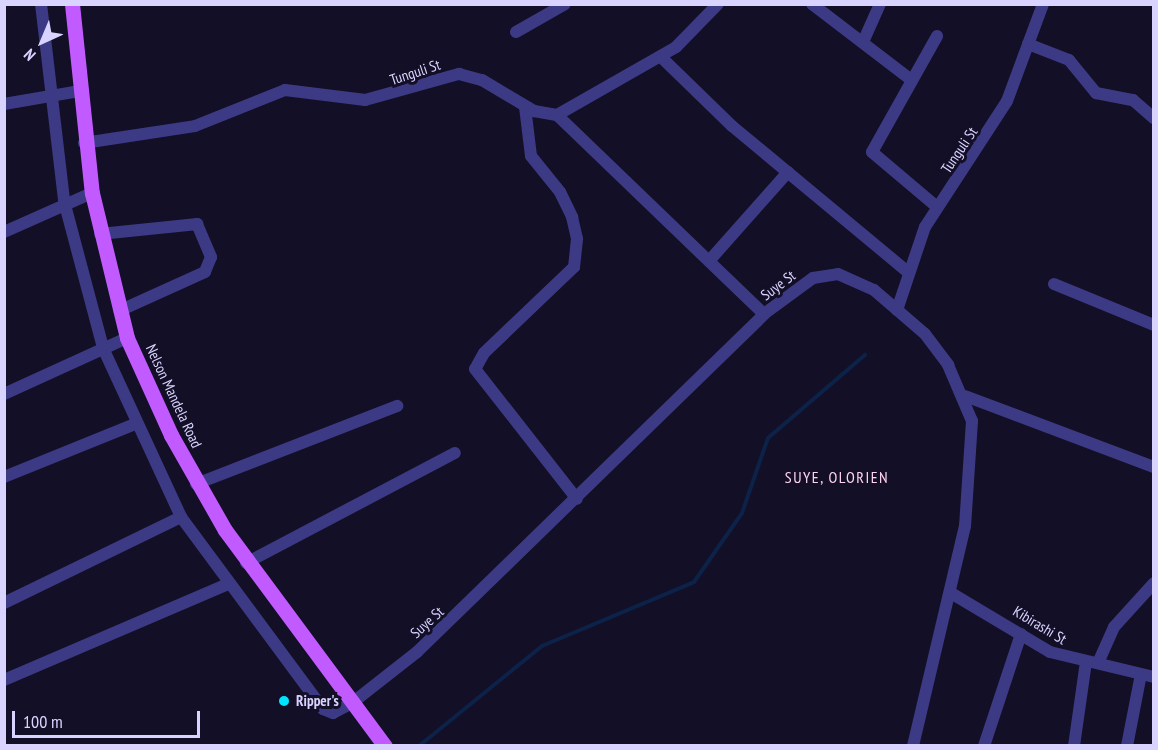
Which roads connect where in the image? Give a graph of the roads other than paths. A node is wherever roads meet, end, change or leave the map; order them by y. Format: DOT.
graph roads {
  1 [pos="40,4"];
  2 [pos="72,4"];
  3 [pos="565,4"];
  4 [pos="718,4"];
  5 [pos="812,4"];
  6 [pos="880,4"];
  7 [pos="1043,4"];
  8 [pos="516,32"];
  9 [pos="937,36"];
  10 [pos="863,42"];
  11 [pos="1028,44"];
  12 [pos="661,57"];
  13 [pos="910,79"];
  14 [pos="79,91"];
  15 [pos="48,93"];
  16 [pos="4,104"];
  17 [pos="525,107"];
  18 [pos="557,115"];
  19 [pos="1154,118"];
  20 [pos="84,143"];
  21 [pos="788,172"];
  22 [pos="92,193"];
  23 [pos="64,201"];
  24 [pos="937,207"];
  25 [pos="4,232"];
  26 [pos="100,234"];
  27 [pos="709,261"];
  28 [pos="908,272"];
  29 [pos="1054,284"];
  30 [pos="897,310"];
  31 [pos="118,311"];
  32 [pos="764,314"];
  33 [pos="1154,325"];
  34 [pos="127,338"];
  35 [pos="104,348"];
  36 [pos="4,394"];
  37 [pos="965,396"];
  38 [pos="398,406"];
  39 [pos="135,424"];
  40 [pos="455,453"];
  41 [pos="1154,467"];
  42 [pos="4,477"];
  43 [pos="196,484"];
  44 [pos="577,499"];
  45 [pos="181,517"];
  46 [pos="246,563"];
  47 [pos="1154,583"];
  48 [pos="228,584"];
  49 [pos="951,593"];
  50 [pos="4,603"];
  51 [pos="1021,634"];
  52 [pos="1092,662"];
  53 [pos="1140,674"];
  54 [pos="1154,677"];
  55 [pos="4,680"];
  56 [pos="352,703"];
  57 [pos="383,743"];
  58 [pos="913,746"];
  59 [pos="984,746"];
  60 [pos="1074,746"];
  61 [pos="1127,746"];
  1 -- 15 [label="street"];
  2 -- 14 [label="main road, Nelson Mandela Road"];
  3 -- 8 [label="street"];
  4 -- 12 [label="street"];
  5 -- 10 [label="street"];
  6 -- 10 [label="street"];
  7 -- 11 [label="street, Tunguli St"];
  9 -- 13 [label="street"];
  10 -- 13 [label="street"];
  11 -- 19 [label="street"];
  11 -- 24 [label="street, Tunguli St"];
  12 -- 18 [label="street"];
  12 -- 21 [label="street"];
  13 -- 24 [label="street"];
  14 -- 15 [label="street"];
  14 -- 20 [label="main road, Nelson Mandela Road"];
  15 -- 16 [label="street"];
  15 -- 23 [label="street"];
  17 -- 18 [label="street, Tunguli St"];
  17 -- 20 [label="street, Tunguli St"];
  17 -- 44 [label="street"];
  18 -- 27 [label="street"];
  20 -- 22 [label="main road, Nelson Mandela Road"];
  21 -- 27 [label="street"];
  21 -- 28 [label="street"];
  22 -- 23 [label="street"];
  22 -- 26 [label="main road, Nelson Mandela Road"];
  23 -- 25 [label="street"];
  23 -- 35 [label="street"];
  24 -- 28 [label="street, Tunguli St"];
  26 -- 31 [label="main road, Nelson Mandela Road"];
  26 -- 31 [label="street"];
  27 -- 32 [label="street"];
  28 -- 30 [label="street, Tunguli St"];
  29 -- 33 [label="street"];
  30 -- 32 [label="street, Suye St"];
  30 -- 37 [label="street, Suye St"];
  31 -- 34 [label="main road, Nelson Mandela Road"];
  32 -- 44 [label="street, Suye St"];
  34 -- 35 [label="street"];
  34 -- 43 [label="main road, Nelson Mandela Road"];
  35 -- 36 [label="street"];
  35 -- 39 [label="street"];
  37 -- 41 [label="street"];
  37 -- 49 [label="street, Suye St"];
  38 -- 43 [label="street"];
  39 -- 42 [label="street"];
  39 -- 45 [label="street"];
  40 -- 46 [label="street"];
  43 -- 46 [label="main road, Nelson Mandela Road"];
  44 -- 56 [label="street, Suye St"];
  45 -- 48 [label="street"];
  45 -- 50 [label="street"];
  46 -- 56 [label="main road, Nelson Mandela Road"];
  47 -- 52 [label="street"];
  48 -- 55 [label="street"];
  48 -- 56 [label="street"];
  49 -- 51 [label="street, Kibirashi St"];
  49 -- 58 [label="street, Suye St"];
  51 -- 52 [label="street, Kibirashi St"];
  51 -- 59 [label="street"];
  52 -- 53 [label="street, Kibirashi St"];
  52 -- 60 [label="street"];
  53 -- 54 [label="street, Kibirashi St"];
  53 -- 61 [label="street"];
  56 -- 57 [label="main road, Nelson Mandela Road"];
}
